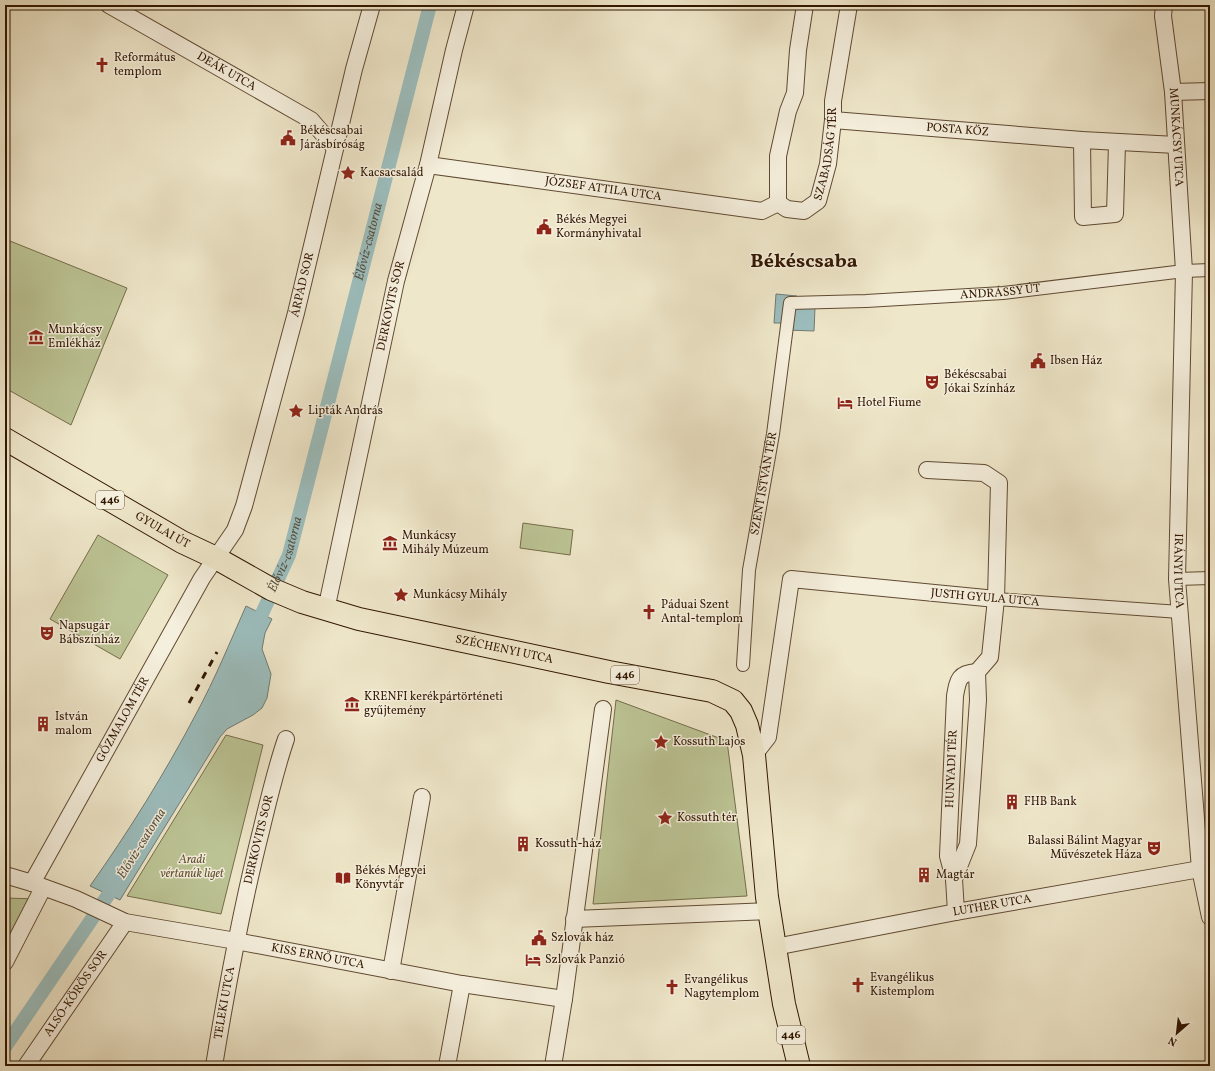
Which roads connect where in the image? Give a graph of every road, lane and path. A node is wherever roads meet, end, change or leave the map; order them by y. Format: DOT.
graph roads {
  1 [pos="109,5"];
  2 [pos="372,5"];
  3 [pos="466,5"];
  4 [pos="805,5"];
  5 [pos="849,5"];
  6 [pos="1164,5"];
  7 [pos="1210,91"];
  8 [pos="1172,92"];
  9 [pos="833,120"];
  10 [pos="1082,140"];
  11 [pos="1117,143"];
  12 [pos="1176,145"];
  13 [pos="335,148"];
  14 [pos="428,165"];
  15 [pos="778,203"];
  16 [pos="1210,270"];
  17 [pos="1184,271"];
  18 [pos="790,303"];
  19 [pos="5,439"];
  20 [pos="927,470"];
  21 [pos="216,558"];
  22 [pos="1210,578"];
  23 [pos="1177,579"];
  24 [pos="996,599"];
  25 [pos="326,610"];
  26 [pos="1180,612"];
  27 [pos="743,665"];
  28 [pos="977,672"];
  29 [pos="603,709"];
  30 [pos="286,739"];
  31 [pos="754,756"];
  32 [pos="422,797"];
  33 [pos="1205,870"];
  34 [pos="5,875"];
  35 [pos="954,879"];
  36 [pos="38,886"];
  37 [pos="769,911"];
  38 [pos="956,912"];
  39 [pos="1210,917"];
  40 [pos="118,919"];
  41 [pos="574,919"];
  42 [pos="236,941"];
  43 [pos="775,947"];
  44 [pos="5,962"];
  45 [pos="391,971"];
  46 [pos="462,984"];
  47 [pos="564,999"];
  48 [pos="26,1066"];
  49 [pos="214,1066"];
  50 [pos="447,1066"];
  51 [pos="553,1066"];
  52 [pos="799,1066"];
  1 -- 13 [label="street, DEÁK UTCA"];
  2 -- 13 [label="street, ÁRPÁD SOR"];
  3 -- 14 [label="street, DERKOVITS SOR"];
  4 -- 15 [label="street"];
  5 -- 9 [label="street, SZABADSÁG TÉR"];
  6 -- 8 [label="street, MUNKÁCSY UTCA"];
  7 -- 8 [label="street"];
  8 -- 12 [label="street, MUNKÁCSY UTCA"];
  9 -- 10 [label="street, POSTA KÖZ"];
  9 -- 15 [label="street, SZABADSÁG TÉR"];
  10 -- 11 [label="street, POSTA KÖZ"];
  10 -- 11 [label="street"];
  11 -- 12 [label="street, POSTA KÖZ"];
  12 -- 17 [label="street, MUNKÁCSY UTCA"];
  13 -- 21 [label="street, ÁRPÁD SOR"];
  14 -- 15 [label="street, JÓZSEF ATTILA UTCA"];
  14 -- 25 [label="street, DERKOVITS SOR"];
  16 -- 17 [label="street, ANDRÁSSY ÚT"];
  17 -- 18 [label="street, ANDRÁSSY ÚT"];
  17 -- 23 [label="street, IRÁNYI UTCA"];
  18 -- 27 [label="street, SZENT ISTVÁN TÉR"];
  19 -- 21 [label="main road, GYULAI ÚT / 446"];
  20 -- 24 [label="street, HUNYADI TÉR"];
  21 -- 25 [label="main road, GYULAI ÚT / 446"];
  21 -- 36 [label="street, GŐZMALOM TÉR"];
  22 -- 23 [label="street"];
  23 -- 26 [label="street, IRÁNYI UTCA"];
  24 -- 26 [label="street, JUSTH GYULA UTCA"];
  24 -- 28 [label="street, HUNYADI TÉR"];
  24 -- 31 [label="street, JUSTH GYULA UTCA"];
  25 -- 31 [label="main road, SZÉCHENYI UTCA / 446"];
  26 -- 33 [label="street, IRÁNYI UTCA"];
  28 -- 35 [label="street, HUNYADI TÉR"];
  28 -- 35 [label="street, HUNYADI TÉR"];
  29 -- 41 [label="street"];
  30 -- 42 [label="street, DERKOVITS SOR"];
  31 -- 37 [label="main road, 446"];
  32 -- 45 [label="street"];
  33 -- 38 [label="street, LUTHER UTCA"];
  33 -- 39 [label="street, IRÁNYI UTCA"];
  34 -- 36 [label="street, KISS ERNŐ UTCA"];
  35 -- 38 [label="street, HUNYADI TÉR"];
  36 -- 40 [label="street, KISS ERNŐ UTCA"];
  36 -- 44 [label="street, GŐZMALOM TÉR"];
  37 -- 41 [label="street"];
  37 -- 43 [label="main road, 446"];
  38 -- 43 [label="street, LUTHER UTCA"];
  40 -- 42 [label="street, KISS ERNŐ UTCA"];
  40 -- 48 [label="street, ALSÓ-KÖRÖS SOR"];
  41 -- 47 [label="street"];
  42 -- 45 [label="street, KISS ERNŐ UTCA"];
  42 -- 49 [label="street, TELEKI UTCA"];
  43 -- 52 [label="main road, 446"];
  45 -- 46 [label="street, KISS ERNŐ UTCA"];
  46 -- 47 [label="street, KISS ERNŐ UTCA"];
  46 -- 50 [label="street"];
  47 -- 51 [label="street"];
}
